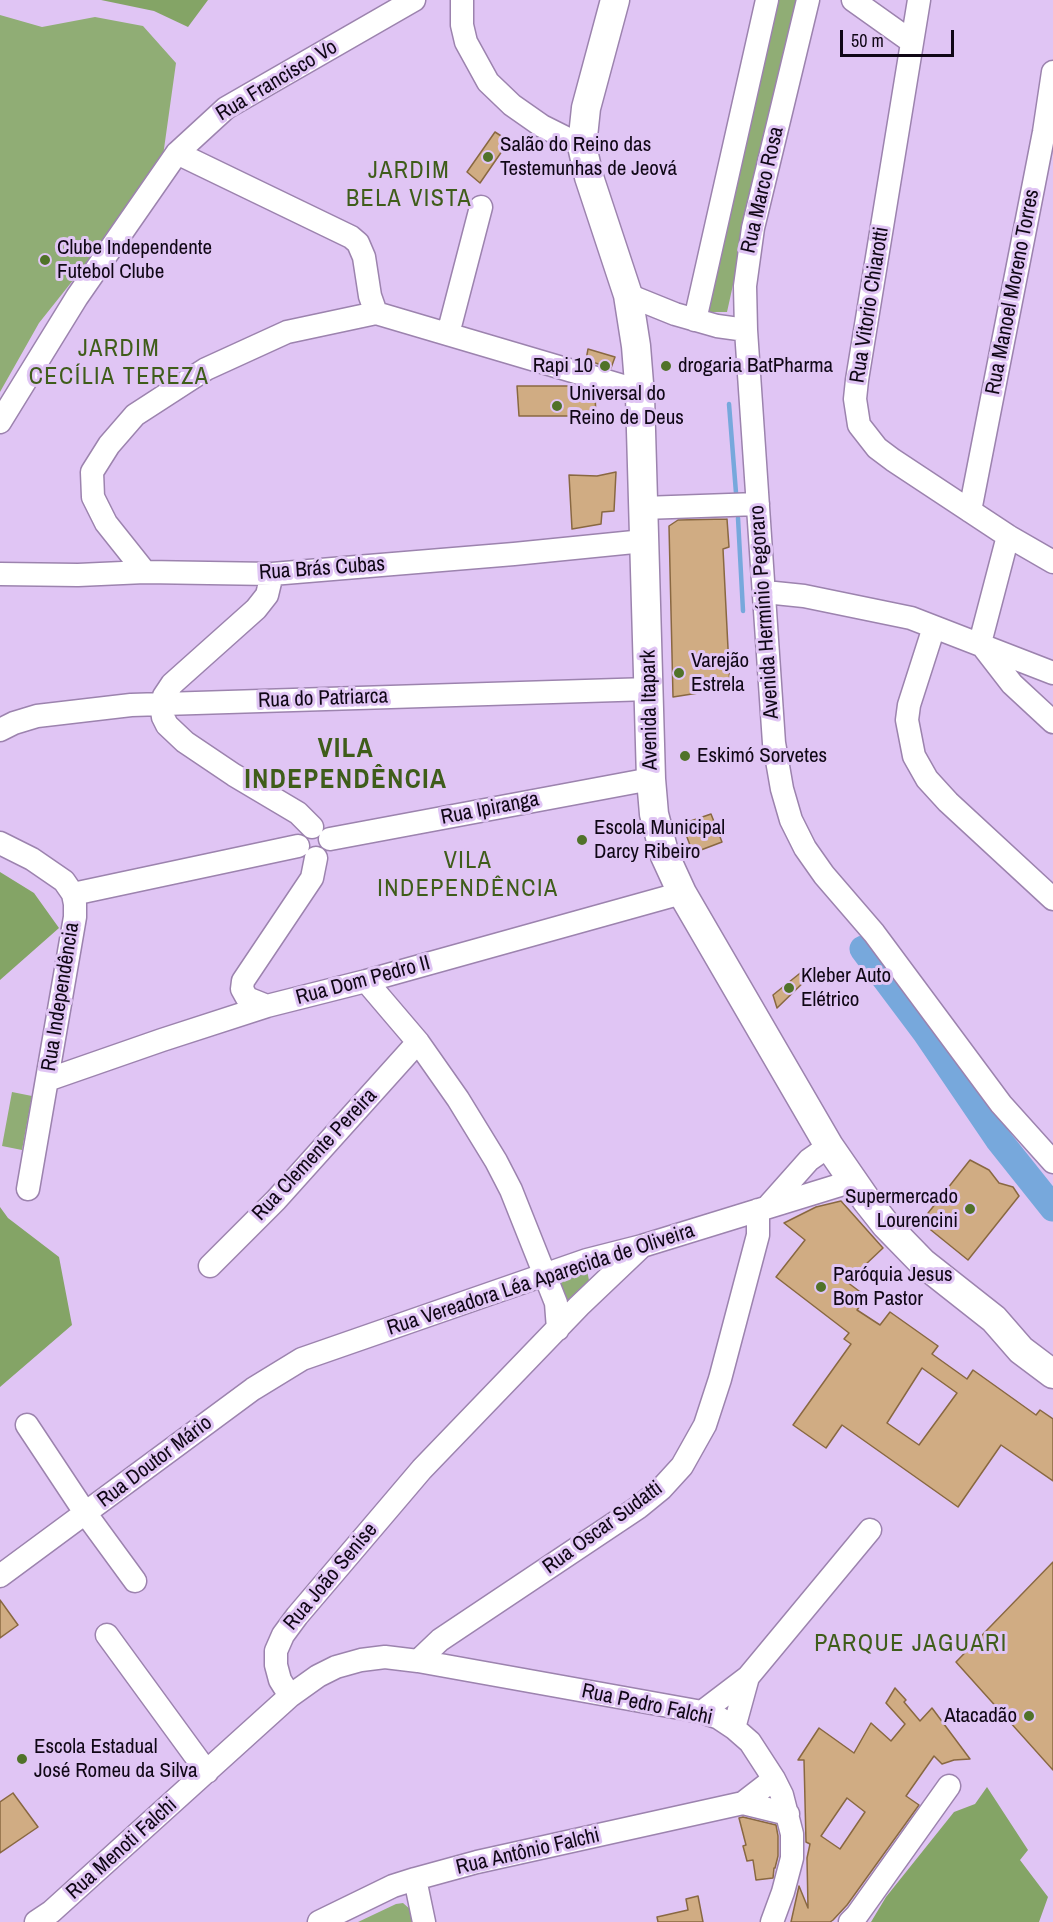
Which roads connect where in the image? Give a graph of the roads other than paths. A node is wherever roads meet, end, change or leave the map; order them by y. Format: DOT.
graph roads {
  1 [pos="414,0"];
  2 [pos="462,0"];
  3 [pos="615,0"];
  4 [pos="767,0"];
  5 [pos="808,0"];
  6 [pos="853,0"];
  7 [pos="919,0"];
  8 [pos="912,42"];
  9 [pos="1053,72"];
  10 [pos="582,136"];
  11 [pos="177,153"];
  12 [pos="481,207"];
  13 [pos="628,295"];
  14 [pos="376,314"];
  15 [pos="695,320"];
  16 [pos="746,330"];
  17 [pos="448,334"];
  18 [pos="640,391"];
  19 [pos="0,422"];
  20 [pos="758,504"];
  21 [pos="643,508"];
  22 [pos="970,511"];
  23 [pos="1008,536"];
  24 [pos="644,541"];
  25 [pos="1053,562"];
  26 [pos="145,572"];
  27 [pos="0,574"];
  28 [pos="272,574"];
  29 [pos="765,592"];
  30 [pos="934,627"];
  31 [pos="980,643"];
  32 [pos="1053,673"];
  33 [pos="650,689"];
  34 [pos="161,704"];
  35 [pos="1053,722"];
  36 [pos="0,730"];
  37 [pos="651,778"];
  38 [pos="321,833"];
  39 [pos="0,843"];
  40 [pos="307,852"];
  41 [pos="682,893"];
  42 [pos="73,894"];
  43 [pos="1053,899"];
  44 [pos="366,981"];
  45 [pos="267,1006"];
  46 [pos="418,1042"];
  47 [pos="48,1080"];
  48 [pos="830,1146"];
  49 [pos="1053,1162"];
  50 [pos="853,1181"];
  51 [pos="28,1189"];
  52 [pos="755,1211"];
  53 [pos="642,1246"];
  54 [pos="587,1260"];
  55 [pos="210,1266"];
  56 [pos="545,1274"];
  57 [pos="602,1284"];
  58 [pos="556,1303"];
  59 [pos="579,1306"];
  60 [pos="994,1319"];
  61 [pos="558,1329"];
  62 [pos="1053,1351"];
  63 [pos="314,1355"];
  64 [pos="1053,1374"];
  65 [pos="27,1425"];
  66 [pos="86,1514"];
  67 [pos="870,1530"];
  68 [pos="0,1576"];
  69 [pos="135,1581"];
  70 [pos="462,1626"];
  71 [pos="107,1635"];
  72 [pos="417,1661"];
  73 [pos="459,1669"];
  74 [pos="748,1677"];
  75 [pos="290,1696"];
  76 [pos="702,1712"];
  77 [pos="734,1728"];
  78 [pos="207,1772"];
  79 [pos="774,1779"];
  80 [pos="949,1786"];
  81 [pos="743,1803"];
  82 [pos="788,1814"];
  83 [pos="415,1879"];
  84 [pos="36,1922"];
  85 [pos="319,1922"];
  86 [pos="424,1922"];
  87 [pos="772,1922"];
  88 [pos="850,1922"];
  1 -- 11 [label="street, Rua Francisco Vo"];
  2 -- 10 [label="street"];
  3 -- 10 [label="main road, Avenida Itapark"];
  4 -- 15 [label="street, Rua Marco Rosa"];
  5 -- 16 [label="street, Rua Marco Rosa"];
  6 -- 8 [label="street"];
  7 -- 8 [label="street, Rua Vitorio Chiarotti"];
  8 -- 22 [label="street, Rua Vitorio Chiarotti"];
  9 -- 22 [label="street, Rua Manoel Moreno Torres"];
  10 -- 13 [label="main road, Avenida Itapark"];
  11 -- 14 [label="street"];
  11 -- 19 [label="street, Rua Francisco Vo"];
  12 -- 17 [label="street"];
  13 -- 15 [label="street"];
  13 -- 18 [label="main road, Avenida Itapark"];
  14 -- 17 [label="street"];
  14 -- 26 [label="street"];
  15 -- 16 [label="street"];
  16 -- 20 [label="street, Avenida Hermínio Pegoraro"];
  17 -- 18 [label="street"];
  18 -- 21 [label="main road, Avenida Itapark"];
  20 -- 21 [label="street"];
  20 -- 29 [label="street, Avenida Hermínio Pegoraro"];
  21 -- 24 [label="main road, Avenida Itapark"];
  22 -- 23 [label="street, Rua Vitorio Chiarotti"];
  23 -- 25 [label="street, Rua Vitorio Chiarotti"];
  23 -- 31 [label="street"];
  24 -- 28 [label="street, Rua Brás Cubas"];
  24 -- 33 [label="main road, Avenida Itapark"];
  26 -- 27 [label="street, Rua Brás Cubas"];
  26 -- 28 [label="street, Rua Brás Cubas"];
  28 -- 34 [label="street"];
  29 -- 30 [label="street"];
  29 -- 49 [label="street, Avenida Hermínio Pegoraro"];
  30 -- 31 [label="street"];
  30 -- 43 [label="street"];
  31 -- 32 [label="street"];
  31 -- 35 [label="street"];
  33 -- 34 [label="street, Rua do Patriarca"];
  33 -- 37 [label="main road, Avenida Itapark"];
  34 -- 36 [label="street, Rua do Patriarca"];
  34 -- 38 [label="street"];
  37 -- 38 [label="street, Rua Ipiranga"];
  37 -- 41 [label="main road, Avenida Itapark"];
  38 -- 40 [label="street"];
  39 -- 42 [label="street, Rua Independência"];
  40 -- 42 [label="street"];
  40 -- 45 [label="street"];
  41 -- 44 [label="street, Rua Dom Pedro II"];
  41 -- 48 [label="main road, Avenida Itapark"];
  42 -- 47 [label="street, Rua Independência"];
  44 -- 45 [label="street, Rua Dom Pedro II"];
  44 -- 46 [label="street"];
  45 -- 47 [label="street, Rua Dom Pedro II"];
  46 -- 55 [label="street, Rua Clemente Pereira"];
  46 -- 56 [label="street"];
  47 -- 51 [label="street, Rua Independência"];
  48 -- 50 [label="main road, Avenida Itapark"];
  48 -- 52 [label="street"];
  50 -- 52 [label="street, Rua Vereadora Léa Aparecida de Oliveira"];
  50 -- 60 [label="main road, Avenida Itapark"];
  52 -- 53 [label="street, Rua Vereadora Léa Aparecida de Oliveira"];
  52 -- 70 [label="street, Rua Oscar Sudatti"];
  53 -- 54 [label="street, Rua Vereadora Léa Aparecida de Oliveira"];
  53 -- 57 [label="street, Rua João Senise"];
  54 -- 56 [label="street, Rua Vereadora Léa Aparecida de Oliveira"];
  54 -- 57 [label="street"];
  56 -- 58 [label="street"];
  56 -- 63 [label="street, Rua Vereadora Léa Aparecida de Oliveira"];
  57 -- 59 [label="street, Rua João Senise"];
  58 -- 59 [label="street"];
  58 -- 61 [label="street"];
  59 -- 61 [label="street, Rua João Senise"];
  60 -- 62 [label="main road, Avenida Itapark"];
  60 -- 64 [label="main road, Avenida Itapark"];
  61 -- 75 [label="street, Rua João Senise"];
  63 -- 66 [label="street, Rua Doutor Mário"];
  65 -- 66 [label="street"];
  66 -- 68 [label="street, Rua Doutor Mário"];
  66 -- 69 [label="street"];
  67 -- 74 [label="street"];
  70 -- 72 [label="street, Rua Oscar Sudatti"];
  70 -- 73 [label="street"];
  71 -- 78 [label="street"];
  72 -- 73 [label="street, Rua Pedro Falchi"];
  72 -- 75 [label="street, Rua Menoti Falchi"];
  73 -- 76 [label="street, Rua Pedro Falchi"];
  74 -- 76 [label="street"];
  74 -- 77 [label="street"];
  75 -- 78 [label="street, Rua Menoti Falchi"];
  76 -- 77 [label="street, Rua Pedro Falchi"];
  77 -- 79 [label="street, Rua Pedro Falchi"];
  78 -- 84 [label="street, Rua Menoti Falchi"];
  79 -- 81 [label="street, Rua Antônio Falchi"];
  79 -- 82 [label="street, Rua Pedro Falchi"];
  80 -- 88 [label="street"];
  81 -- 82 [label="street, Rua Antônio Falchi"];
  81 -- 83 [label="street, Rua Antônio Falchi"];
  82 -- 87 [label="street, Rua Pedro Falchi"];
  83 -- 85 [label="street, Rua Antônio Falchi"];
  83 -- 86 [label="street"];
}
